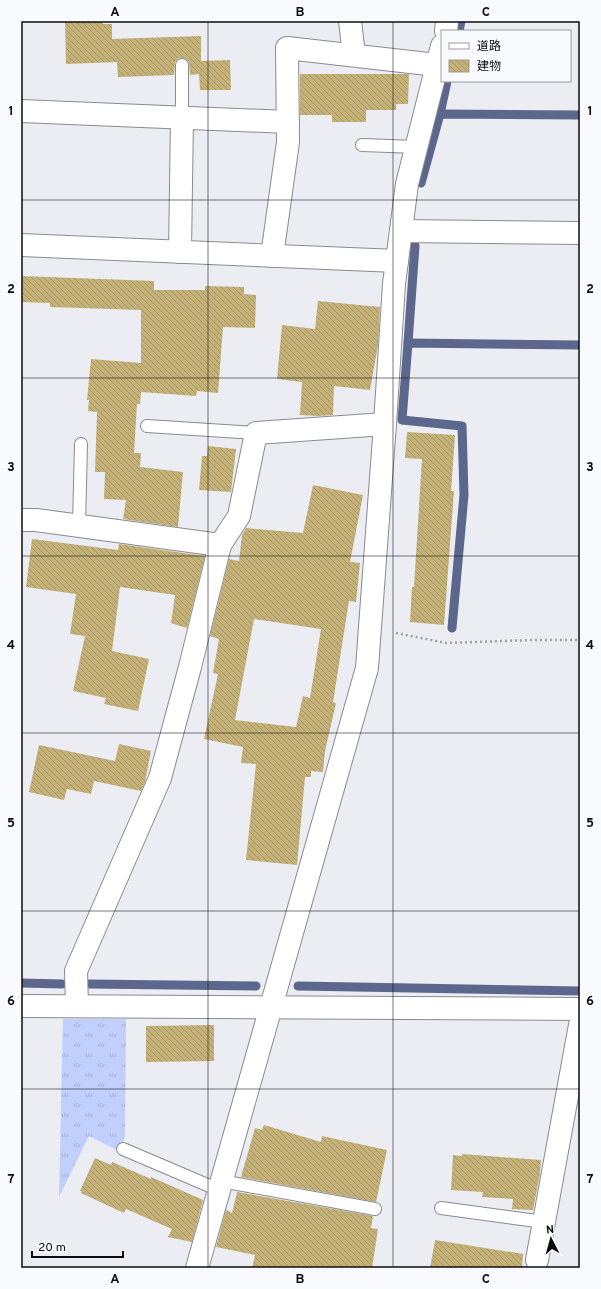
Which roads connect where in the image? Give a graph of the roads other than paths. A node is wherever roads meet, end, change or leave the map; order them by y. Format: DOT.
graph roads {
  1 [pos="350,21"];
  2 [pos="354,55"];
  3 [pos="440,56"];
  4 [pos="182,65"];
  5 [pos="21,110"];
  6 [pos="182,118"];
  7 [pos="288,122"];
  8 [pos="362,145"];
  9 [pos="417,147"];
  10 [pos="401,231"];
  11 [pos="580,233"];
  12 [pos="21,245"];
  13 [pos="180,252"];
  14 [pos="272,256"];
  15 [pos="397,261"];
  16 [pos="385,424"];
  17 [pos="146,426"];
  18 [pos="256,433"];
  19 [pos="81,444"];
  20 [pos="21,520"];
  21 [pos="79,525"];
  22 [pos="220,545"];
  23 [pos="21,1006"];
  24 [pos="77,1006"];
  25 [pos="270,1007"];
  26 [pos="580,1009"];
  27 [pos="580,1025"];
  28 [pos="123,1149"];
  29 [pos="220,1186"];
  30 [pos="441,1208"];
  31 [pos="375,1209"];
  32 [pos="544,1222"];
  33 [pos="538,1260"];
  34 [pos="197,1268"];
  1 -- 2 [label="street"];
  2 -- 3 [label="street"];
  2 -- 7 [label="street"];
  3 -- 9 [label="street"];
  4 -- 6 [label="lane"];
  5 -- 6 [label="street"];
  6 -- 7 [label="street"];
  6 -- 13 [label="street"];
  7 -- 14 [label="street"];
  8 -- 9 [label="lane"];
  9 -- 10 [label="street"];
  10 -- 11 [label="street"];
  10 -- 15 [label="street"];
  12 -- 13 [label="street"];
  13 -- 14 [label="street"];
  14 -- 15 [label="street"];
  15 -- 16 [label="street"];
  16 -- 18 [label="street"];
  16 -- 25 [label="street"];
  17 -- 18 [label="lane"];
  18 -- 22 [label="street"];
  19 -- 21 [label="lane"];
  20 -- 21 [label="street"];
  21 -- 22 [label="street"];
  22 -- 24 [label="street"];
  23 -- 24 [label="street"];
  24 -- 25 [label="street"];
  25 -- 26 [label="street"];
  25 -- 29 [label="street"];
  27 -- 32 [label="street"];
  28 -- 29 [label="lane"];
  29 -- 31 [label="lane"];
  29 -- 34 [label="street"];
  30 -- 32 [label="lane"];
  32 -- 33 [label="street"];
}
